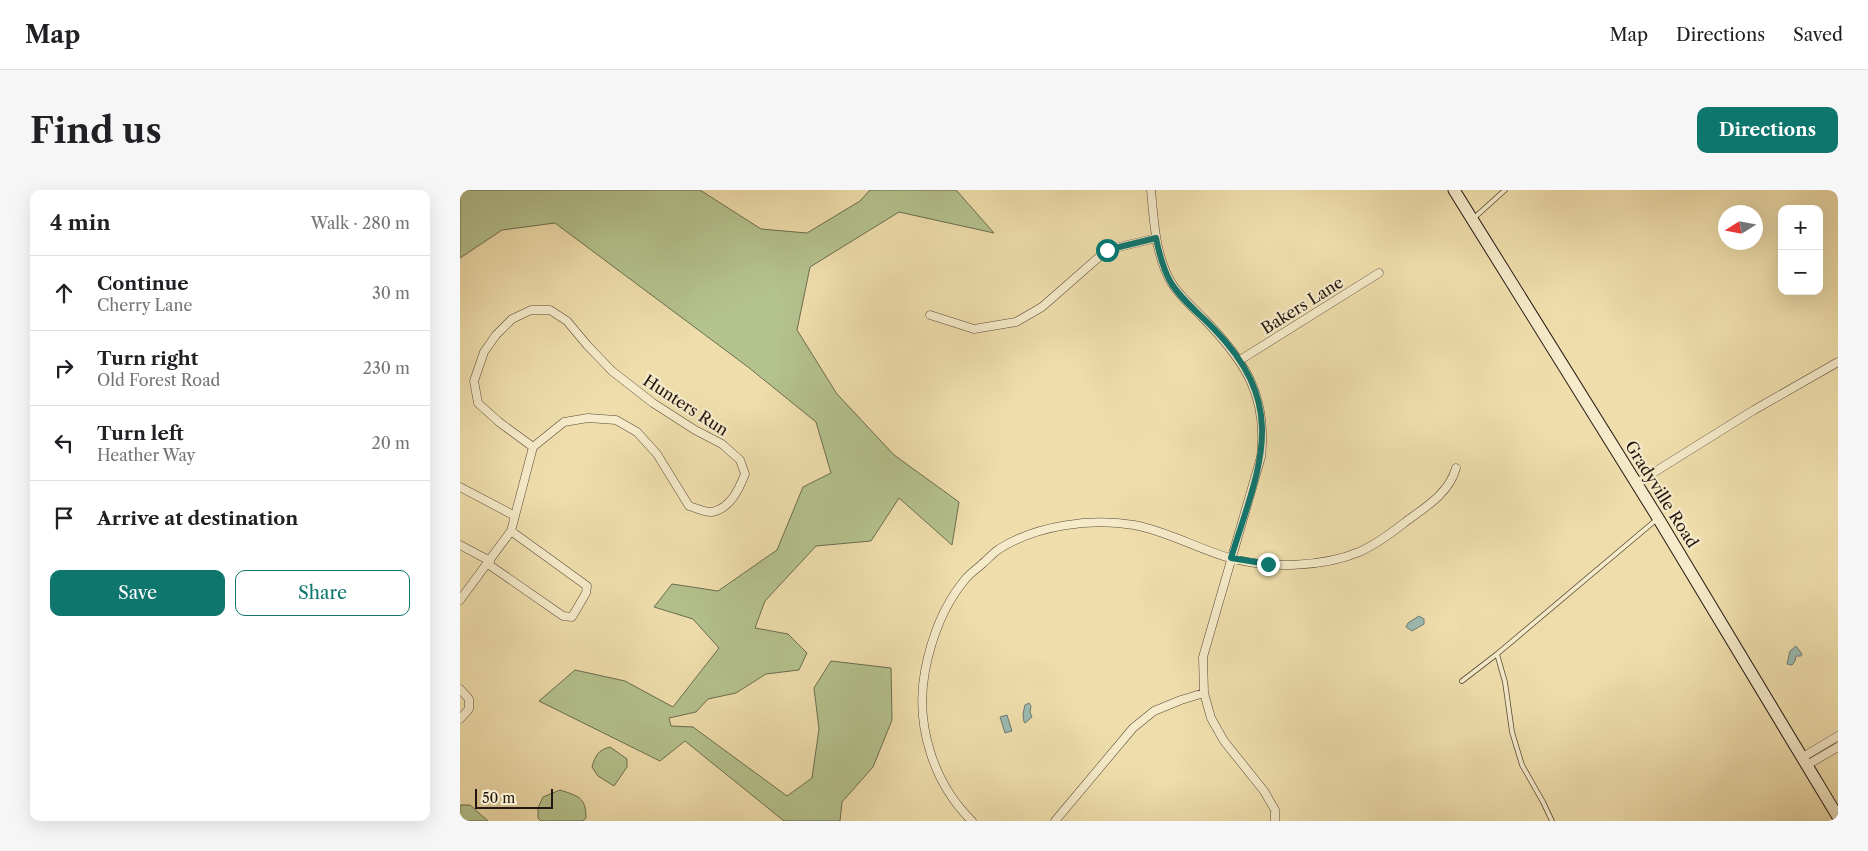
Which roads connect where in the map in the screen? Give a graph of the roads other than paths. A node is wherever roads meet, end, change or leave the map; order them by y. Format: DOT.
graph roads {
  1 [pos="1151,190"];
  2 [pos="1454,190"];
  3 [pos="1506,190"];
  4 [pos="1472,220"];
  5 [pos="1156,238"];
  6 [pos="1379,273"];
  7 [pos="930,315"];
  8 [pos="1240,360"];
  9 [pos="1838,362"];
  10 [pos="533,447"];
  11 [pos="1456,468"];
  12 [pos="1637,483"];
  13 [pos="460,487"];
  14 [pos="516,516"];
  15 [pos="1658,518"];
  16 [pos="511,531"];
  17 [pos="460,545"];
  18 [pos="1231,558"];
  19 [pos="489,562"];
  20 [pos="460,600"];
  21 [pos="1497,654"];
  22 [pos="1462,681"];
  23 [pos="460,689"];
  24 [pos="1204,693"];
  25 [pos="460,719"];
  26 [pos="1838,736"];
  27 [pos="1838,747"];
  28 [pos="1805,761"];
  29 [pos="1838,817"];
  30 [pos="972,821"];
  31 [pos="1055,821"];
  32 [pos="1275,821"];
  33 [pos="1552,821"];
  1 -- 5 [label="street"];
  2 -- 4 [label="street, Gradyville Road"];
  3 -- 4 [label="lane"];
  4 -- 12 [label="street, Gradyville Road"];
  5 -- 7 [label="street"];
  5 -- 8 [label="street"];
  6 -- 8 [label="street, Bakers Lane"];
  8 -- 18 [label="street"];
  9 -- 12 [label="street"];
  10 -- 10 [label="street, Hunters Run"];
  10 -- 14 [label="street"];
  11 -- 18 [label="street"];
  12 -- 15 [label="street, Gradyville Road"];
  13 -- 14 [label="street"];
  14 -- 16 [label="street"];
  15 -- 21 [label="lane"];
  15 -- 28 [label="street, Gradyville Road"];
  16 -- 19 [label="street"];
  16 -- 19 [label="street"];
  17 -- 19 [label="street"];
  18 -- 24 [label="street"];
  18 -- 30 [label="street"];
  19 -- 20 [label="street"];
  21 -- 22 [label="lane"];
  21 -- 33 [label="lane"];
  23 -- 25 [label="street"];
  24 -- 31 [label="street"];
  24 -- 32 [label="street"];
  26 -- 28 [label="street"];
  27 -- 28 [label="street"];
  28 -- 29 [label="street, Gradyville Road"];
}
